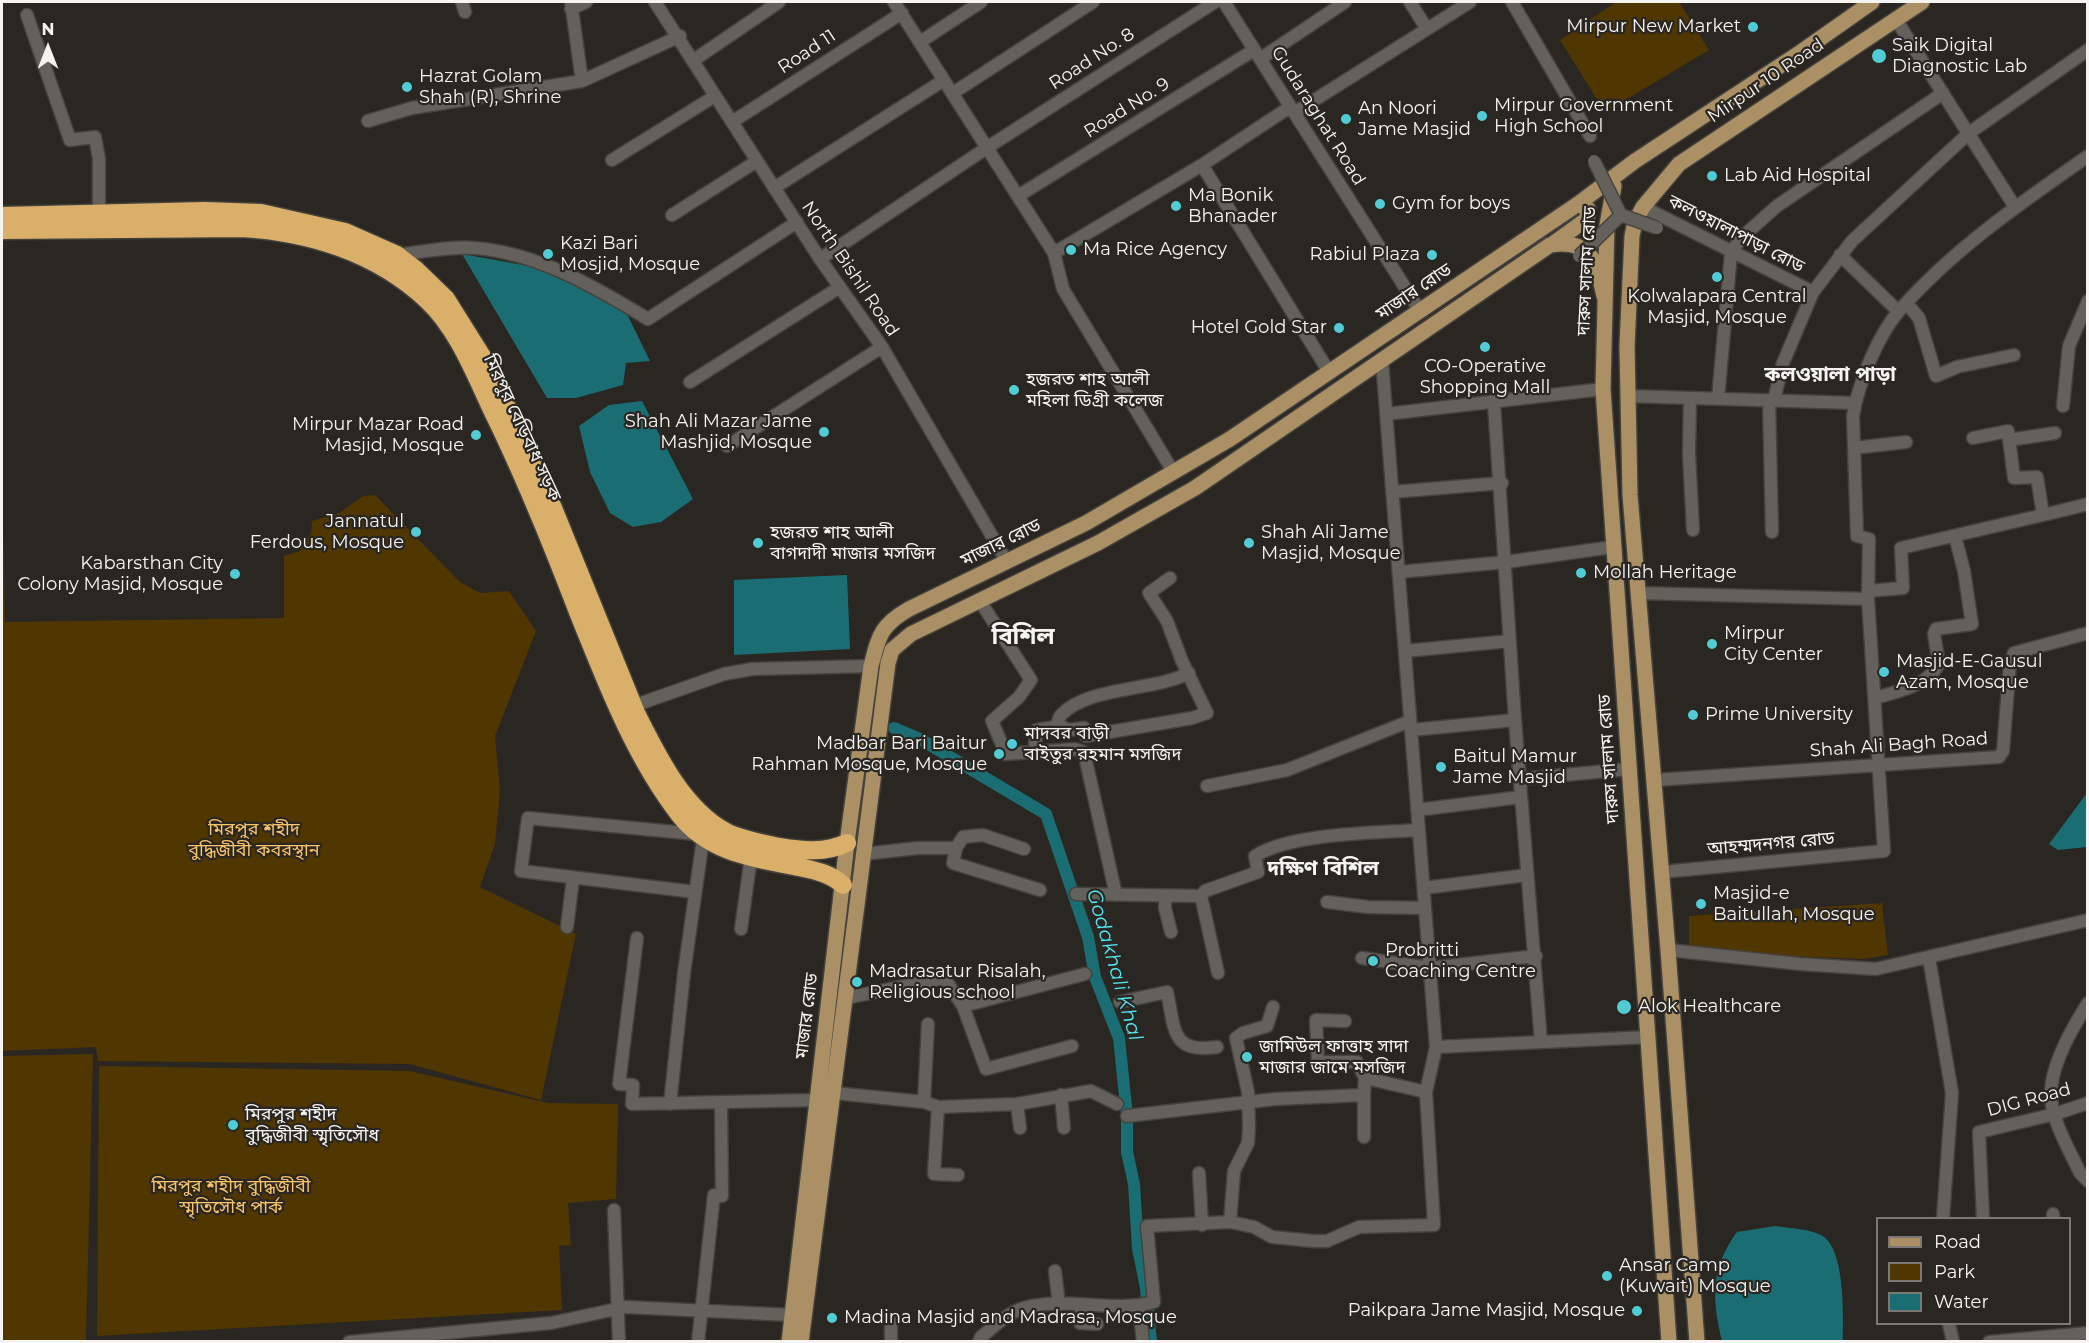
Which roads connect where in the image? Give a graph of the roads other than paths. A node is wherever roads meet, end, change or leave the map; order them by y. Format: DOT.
graph roads {
  1 [pos="586,2"];
  2 [pos="655,2"];
  3 [pos="779,2"];
  4 [pos="894,2"];
  5 [pos="981,2"];
  6 [pos="1093,2"];
  7 [pos="1224,2"];
  8 [pos="1345,2"];
  9 [pos="1410,2"];
  10 [pos="1470,2"];
  11 [pos="1512,2"];
  12 [pos="1872,2"];
  13 [pos="1922,2"];
  14 [pos="571,5"];
  15 [pos="902,13"];
  16 [pos="27,15"];
  17 [pos="1895,18"];
  18 [pos="1427,29"];
  19 [pos="680,36"];
  20 [pos="920,42"];
  21 [pos="2088,50"];
  22 [pos="1257,54"];
  23 [pos="694,60"];
  24 [pos="944,80"];
  25 [pos="582,81"];
  26 [pos="953,93"];
  27 [pos="1943,93"];
  28 [pos="715,96"];
  29 [pos="1292,110"];
  30 [pos="368,121"];
  31 [pos="732,122"];
  32 [pos="1969,133"];
  33 [pos="1590,136"];
  34 [pos="988,147"];
  35 [pos="2088,156"];
  36 [pos="612,160"];
  37 [pos="757,161"];
  38 [pos="1594,161"];
  39 [pos="1202,165"];
  40 [pos="1619,175"];
  41 [pos="774,188"];
  42 [pos="1018,196"];
  43 [pos="1578,204"];
  44 [pos="1643,207"];
  45 [pos="2015,207"];
  46 [pos="99,214"];
  47 [pos="672,215"];
  48 [pos="1620,215"];
  49 [pos="2,216"];
  50 [pos="797,222"];
  51 [pos="1657,228"];
  52 [pos="2,230"];
  53 [pos="1550,245"];
  54 [pos="1054,253"];
  55 [pos="1731,253"];
  56 [pos="397,255"];
  57 [pos="1840,255"];
  58 [pos="1579,256"];
  59 [pos="820,259"];
  60 [pos="840,287"];
  61 [pos="1813,292"];
  62 [pos="1604,296"];
  63 [pos="2088,301"];
  64 [pos="441,304"];
  65 [pos="1902,307"];
  66 [pos="1420,311"];
  67 [pos="1431,328"];
  68 [pos="882,347"];
  69 [pos="2013,355"];
  70 [pos="1382,361"];
  71 [pos="1329,372"];
  72 [pos="690,382"];
  73 [pos="1603,389"];
  74 [pos="1627,396"];
  75 [pos="1690,398"];
  76 [pos="1718,399"];
  77 [pos="1771,400"];
  78 [pos="1855,402"];
  79 [pos="1494,403"];
  80 [pos="2063,406"];
  81 [pos="1386,414"];
  82 [pos="2055,433"];
  83 [pos="1973,438"];
  84 [pos="2009,440"];
  85 [pos="1906,442"];
  86 [pos="727,446"];
  87 [pos="1854,448"];
  88 [pos="1174,473"];
  89 [pos="1502,483"];
  90 [pos="1392,492"];
  91 [pos="2088,504"];
  92 [pos="2043,515"];
  93 [pos="1086,523"];
  94 [pos="1693,530"];
  95 [pos="1772,532"];
  96 [pos="1955,536"];
  97 [pos="1098,543"];
  98 [pos="1612,547"];
  99 [pos="1008,562"];
  100 [pos="1506,562"];
  101 [pos="1399,572"];
  102 [pos="1170,578"];
  103 [pos="1020,581"];
  104 [pos="1638,593"];
  105 [pos="1868,595"];
  106 [pos="980,601"];
  107 [pos="898,615"];
  108 [pos="2088,633"];
  109 [pos="911,634"];
  110 [pos="1510,641"];
  111 [pos="877,642"];
  112 [pos="892,650"];
  113 [pos="1405,651"];
  114 [pos="871,666"];
  115 [pos="1189,673"];
  116 [pos="1876,698"];
  117 [pos="630,712"];
  118 [pos="1515,720"];
  119 [pos="1058,725"];
  120 [pos="1411,726"];
  121 [pos="1035,744"];
  122 [pos="1878,764"];
  123 [pos="1654,774"];
  124 [pos="1630,776"];
  125 [pos="1520,779"];
  126 [pos="1207,786"];
  127 [pos="1521,797"];
  128 [pos="685,809"];
  129 [pos="1417,810"];
  130 [pos="1419,830"];
  131 [pos="700,837"];
  132 [pos="858,847"];
  133 [pos="956,848"];
  134 [pos="1024,849"];
  135 [pos="822,851"];
  136 [pos="751,857"];
  137 [pos="820,872"];
  138 [pos="1662,872"];
  139 [pos="1527,874"];
  140 [pos="573,878"];
  141 [pos="851,886"];
  142 [pos="1424,888"];
  143 [pos="1040,890"];
  144 [pos="695,892"];
  145 [pos="1076,894"];
  146 [pos="1116,895"];
  147 [pos="1165,896"];
  148 [pos="1201,896"];
  149 [pos="1327,903"];
  150 [pos="1425,908"];
  151 [pos="2088,920"];
  152 [pos="567,927"];
  153 [pos="741,929"];
  154 [pos="1171,932"];
  155 [pos="637,938"];
  156 [pos="1668,951"];
  157 [pos="1536,956"];
  158 [pos="1362,958"];
  159 [pos="1929,958"];
  160 [pos="1430,968"];
  161 [pos="1218,973"];
  162 [pos="1085,974"];
  163 [pos="846,998"];
  164 [pos="1120,1002"];
  165 [pos="2088,1003"];
  166 [pos="963,1006"];
  167 [pos="1273,1006"];
  168 [pos="1345,1021"];
  169 [pos="928,1024"];
  170 [pos="1649,1037"];
  171 [pos="1541,1042"];
  172 [pos="1072,1046"];
  173 [pos="1217,1047"];
  174 [pos="1436,1047"];
  175 [pos="1365,1077"];
  176 [pos="1426,1092"];
  177 [pos="1061,1095"];
  178 [pos="1364,1095"];
  179 [pos="833,1097"];
  180 [pos="816,1100"];
  181 [pos="722,1102"];
  182 [pos="924,1102"];
  183 [pos="1249,1102"];
  184 [pos="2088,1103"];
  185 [pos="670,1104"];
  186 [pos="1017,1104"];
  187 [pos="1117,1104"];
  188 [pos="938,1107"];
  189 [pos="2055,1114"];
  190 [pos="1127,1116"];
  191 [pos="1020,1128"];
  192 [pos="1064,1128"];
  193 [pos="1364,1137"];
  194 [pos="1199,1173"];
  195 [pos="958,1175"];
  196 [pos="2088,1181"];
  197 [pos="614,1210"];
  198 [pos="1943,1217"];
  199 [pos="1983,1217"];
  200 [pos="1230,1222"];
  201 [pos="1202,1225"];
  202 [pos="1055,1271"];
  203 [pos="1082,1304"];
  204 [pos="1145,1304"];
  205 [pos="1059,1305"];
  206 [pos="616,1308"];
  207 [pos="701,1310"];
  208 [pos="791,1315"];
  209 [pos="891,1322"];
  210 [pos="1096,1324"];
  211 [pos="1949,1325"];
  212 [pos="2061,1329"];
  213 [pos="2088,1333"];
  214 [pos="2042,1339"];
  215 [pos="350,1341"];
  216 [pos="619,1341"];
  217 [pos="698,1341"];
  218 [pos="789,1341"];
  219 [pos="801,1341"];
  220 [pos="891,1341"];
  221 [pos="979,1341"];
  222 [pos="1143,1341"];
  223 [pos="1669,1341"];
  224 [pos="1697,1341"];
  225 [pos="1953,1341"];
  226 [pos="1989,1341"];
  1 -- 14 [label="street"];
  2 -- 19 [label="street, North Bishil Road"];
  3 -- 23 [label="street"];
  4 -- 15 [label="street"];
  5 -- 20 [label="street"];
  6 -- 26 [label="street"];
  7 -- 22 [label="street, Gudaraghat Road"];
  7 -- 34 [label="street, Road No. 8"];
  8 -- 22 [label="street, Road No. 9"];
  9 -- 18 [label="street"];
  10 -- 18 [label="street"];
  11 -- 33 [label="street"];
  12 -- 40 [label="main road, Mirpur 10 Road"];
  13 -- 17 [label="main road, Mirpur 10 Road"];
  14 -- 25 [label="street"];
  15 -- 20 [label="street"];
  15 -- 31 [label="street, Road 11"];
  16 -- 46 [label="street"];
  17 -- 27 [label="street"];
  17 -- 44 [label="main road, Mirpur 10 Road"];
  18 -- 29 [label="street"];
  19 -- 23 [label="street, North Bishil Road"];
  19 -- 25 [label="street"];
  20 -- 24 [label="street"];
  21 -- 32 [label="street"];
  22 -- 29 [label="street, Gudaraghat Road"];
  22 -- 42 [label="street, Road No. 9"];
  23 -- 28 [label="street, North Bishil Road"];
  24 -- 26 [label="street"];
  24 -- 41 [label="street"];
  25 -- 30 [label="street"];
  26 -- 34 [label="street"];
  27 -- 32 [label="street"];
  27 -- 55 [label="street"];
  28 -- 31 [label="street, North Bishil Road"];
  28 -- 36 [label="street"];
  29 -- 39 [label="street"];
  29 -- 66 [label="street, Gudaraghat Road"];
  31 -- 37 [label="street, North Bishil Road"];
  32 -- 45 [label="street"];
  32 -- 57 [label="street"];
  34 -- 42 [label="street"];
  34 -- 59 [label="street, Road No. 8"];
  35 -- 45 [label="street"];
  37 -- 41 [label="street, North Bishil Road"];
  37 -- 47 [label="street"];
  38 -- 48 [label="street, bridge"];
  39 -- 54 [label="street"];
  39 -- 71 [label="street"];
  40 -- 43 [label="main road, মাজার রোড"];
  40 -- 62 [label="main road, দারুস সালাম রোড"];
  41 -- 50 [label="street, North Bishil Road"];
  42 -- 54 [label="street"];
  43 -- 53 [label="main road"];
  43 -- 66 [label="main road, মাজার রোড"];
  44 -- 55 [label="street, কলওয়ালাপাড়া রোড"];
  44 -- 74 [label="main road"];
  45 -- 65 [label="street"];
  46 -- 49 [label="highway, মিরপুর বেড়িবাধ সড়ক"];
  46 -- 56 [label="highway, মিরপুর বেড়িবাধ সড়ক"];
  48 -- 51 [label="street, bridge"];
  48 -- 58 [label="street, bridge"];
  50 -- 56 [label="street"];
  50 -- 59 [label="street, North Bishil Road"];
  52 -- 64 [label="highway, মিরপুর বেড়িবাধ সড়ক"];
  53 -- 62 [label="main road"];
  53 -- 67 [label="main road"];
  54 -- 88 [label="street"];
  55 -- 61 [label="street, কলওয়ালাপাড়া রোড"];
  55 -- 76 [label="street"];
  56 -- 64 [label="highway, মিরপুর বেড়িবাধ সড়ক"];
  57 -- 61 [label="street"];
  57 -- 65 [label="street"];
  59 -- 60 [label="street, North Bishil Road"];
  60 -- 68 [label="street, North Bishil Road"];
  60 -- 72 [label="street"];
  61 -- 77 [label="street"];
  62 -- 73 [label="main road, দারুস সালাম রোড"];
  63 -- 80 [label="street"];
  64 -- 117 [label="highway, মিরপুর বেড়িবাধ সড়ক"];
  65 -- 69 [label="street"];
  65 -- 78 [label="street"];
  66 -- 67 [label="main road"];
  66 -- 71 [label="main road, মাজার রোড"];
  67 -- 70 [label="main road"];
  68 -- 86 [label="street"];
  68 -- 99 [label="street, North Bishil Road"];
  70 -- 81 [label="street"];
  70 -- 97 [label="main road"];
  71 -- 88 [label="main road, মাজার রোড"];
  73 -- 79 [label="street"];
  73 -- 98 [label="main road, দারুস সালাম রোড"];
  74 -- 75 [label="street"];
  74 -- 104 [label="main road"];
  75 -- 76 [label="street"];
  75 -- 94 [label="street"];
  76 -- 77 [label="street"];
  77 -- 78 [label="street"];
  77 -- 95 [label="street"];
  78 -- 87 [label="street"];
  79 -- 81 [label="street"];
  79 -- 89 [label="street"];
  81 -- 90 [label="street"];
  82 -- 84 [label="street"];
  83 -- 84 [label="street"];
  84 -- 92 [label="street"];
  85 -- 87 [label="street"];
  87 -- 105 [label="street"];
  88 -- 93 [label="main road, মাজার রোড"];
  89 -- 90 [label="street"];
  89 -- 100 [label="street"];
  90 -- 101 [label="street"];
  91 -- 92 [label="street"];
  92 -- 96 [label="street"];
  93 -- 97 [label="main road"];
  93 -- 99 [label="main road, মাজার রোড"];
  96 -- 105 [label="street"];
  96 -- 116 [label="street"];
  97 -- 103 [label="main road"];
  98 -- 100 [label="street"];
  98 -- 124 [label="main road, দারুস সালাম রোড"];
  99 -- 103 [label="main road"];
  99 -- 107 [label="main road, মাজার রোড"];
  100 -- 101 [label="street"];
  100 -- 110 [label="street"];
  101 -- 113 [label="street"];
  102 -- 115 [label="street"];
  103 -- 106 [label="main road"];
  104 -- 105 [label="street"];
  104 -- 123 [label="main road"];
  105 -- 116 [label="street"];
  106 -- 109 [label="main road"];
  106 -- 146 [label="street"];
  107 -- 109 [label="main road"];
  107 -- 111 [label="main road, মাজার রোড"];
  108 -- 122 [label="street, Shah Ali Bagh Road"];
  109 -- 112 [label="main road"];
  110 -- 113 [label="street"];
  110 -- 118 [label="street"];
  111 -- 112 [label="main road"];
  111 -- 114 [label="main road, মাজার রোড"];
  112 -- 132 [label="main road, মাজার রোড"];
  113 -- 120 [label="street"];
  114 -- 117 [label="street"];
  114 -- 132 [label="main road, মাজার রোড"];
  115 -- 119 [label="street"];
  115 -- 119 [label="street"];
  116 -- 122 [label="street"];
  117 -- 128 [label="highway, মিরপুর বেড়িবাধ সড়ক"];
  118 -- 120 [label="street"];
  118 -- 125 [label="street"];
  119 -- 121 [label="street"];
  120 -- 126 [label="street"];
  120 -- 129 [label="street"];
  122 -- 123 [label="street, Shah Ali Bagh Road"];
  122 -- 138 [label="street, আহম্মদনগর রোড"];
  123 -- 124 [label="main road"];
  123 -- 138 [label="main road"];
  124 -- 125 [label="street"];
  124 -- 170 [label="main road, দারুস সালাম রোড"];
  125 -- 127 [label="street"];
  127 -- 129 [label="street"];
  127 -- 139 [label="street"];
  128 -- 131 [label="highway, মিরপুর বেড়িবাধ সড়ক"];
  128 -- 135 [label="highway, মিরপুর বেড়িবাধ সড়ক"];
  129 -- 130 [label="street"];
  130 -- 142 [label="street"];
  130 -- 148 [label="street"];
  131 -- 136 [label="highway, মিরপুর বেড়িবাধ সড়ক"];
  131 -- 140 [label="street"];
  131 -- 144 [label="street"];
  132 -- 133 [label="street"];
  132 -- 135 [label="highway, মিরপুর বেড়িবাধ সড়ক"];
  132 -- 141 [label="main road, মাজার রোড"];
  133 -- 134 [label="street"];
  133 -- 143 [label="street"];
  135 -- 137 [label="highway"];
  136 -- 137 [label="highway, মিরপুর বেড়িবাধ সড়ক"];
  136 -- 153 [label="street"];
  137 -- 141 [label="highway, মিরপুর বেড়িবাধ সড়ক"];
  138 -- 156 [label="main road"];
  139 -- 142 [label="street"];
  139 -- 157 [label="street"];
  140 -- 144 [label="street"];
  140 -- 152 [label="street"];
  141 -- 163 [label="main road, মাজার রোড"];
  141 -- 180 [label="main road, মাজার রোড"];
  142 -- 150 [label="street"];
  144 -- 185 [label="street"];
  145 -- 146 [label="street"];
  146 -- 147 [label="street"];
  147 -- 148 [label="street"];
  147 -- 154 [label="street"];
  148 -- 161 [label="street"];
  149 -- 150 [label="street"];
  150 -- 160 [label="street"];
  151 -- 159 [label="street"];
  155 -- 185 [label="street"];
  156 -- 159 [label="street"];
  156 -- 224 [label="main road"];
  157 -- 160 [label="street"];
  157 -- 171 [label="street"];
  158 -- 160 [label="street"];
  159 -- 198 [label="street"];
  160 -- 174 [label="street"];
  162 -- 166 [label="street"];
  163 -- 166 [label="street"];
  163 -- 179 [label="main road, মাজার রোড"];
  164 -- 173 [label="street"];
  165 -- 189 [label="street"];
  166 -- 172 [label="street"];
  167 -- 183 [label="street"];
  168 -- 175 [label="street"];
  169 -- 182 [label="street"];
  170 -- 171 [label="street"];
  170 -- 223 [label="main road, দারুস সালাম রোড"];
  171 -- 174 [label="street"];
  174 -- 176 [label="street"];
  175 -- 176 [label="street"];
  175 -- 178 [label="street"];
  176 -- 200 [label="street"];
  177 -- 186 [label="street"];
  177 -- 187 [label="street"];
  177 -- 192 [label="street"];
  178 -- 183 [label="street"];
  178 -- 193 [label="street"];
  179 -- 180 [label="main road"];
  179 -- 182 [label="street"];
  179 -- 219 [label="main road, মাজার রোড"];
  180 -- 181 [label="street"];
  180 -- 208 [label="main road, মাজার রোড"];
  181 -- 185 [label="street"];
  181 -- 207 [label="street"];
  182 -- 188 [label="street"];
  183 -- 190 [label="street"];
  183 -- 200 [label="street"];
  184 -- 189 [label="street, DIG Road"];
  186 -- 188 [label="street"];
  186 -- 191 [label="street"];
  188 -- 195 [label="street"];
  189 -- 196 [label="street"];
  189 -- 199 [label="street, DIG Road"];
  194 -- 201 [label="street"];
  197 -- 206 [label="street"];
  200 -- 201 [label="street"];
  201 -- 204 [label="street"];
  202 -- 205 [label="street"];
  203 -- 204 [label="street"];
  203 -- 205 [label="street"];
  203 -- 210 [label="street"];
  204 -- 222 [label="street"];
  205 -- 221 [label="street"];
  206 -- 207 [label="street"];
  206 -- 215 [label="street"];
  206 -- 216 [label="street"];
  207 -- 208 [label="street"];
  207 -- 217 [label="street"];
  208 -- 218 [label="main road, মাজার রোড"];
  209 -- 220 [label="street"];
  211 -- 225 [label="street"];
  212 -- 213 [label="street"];
  212 -- 214 [label="street"];
  214 -- 226 [label="street"];
}
